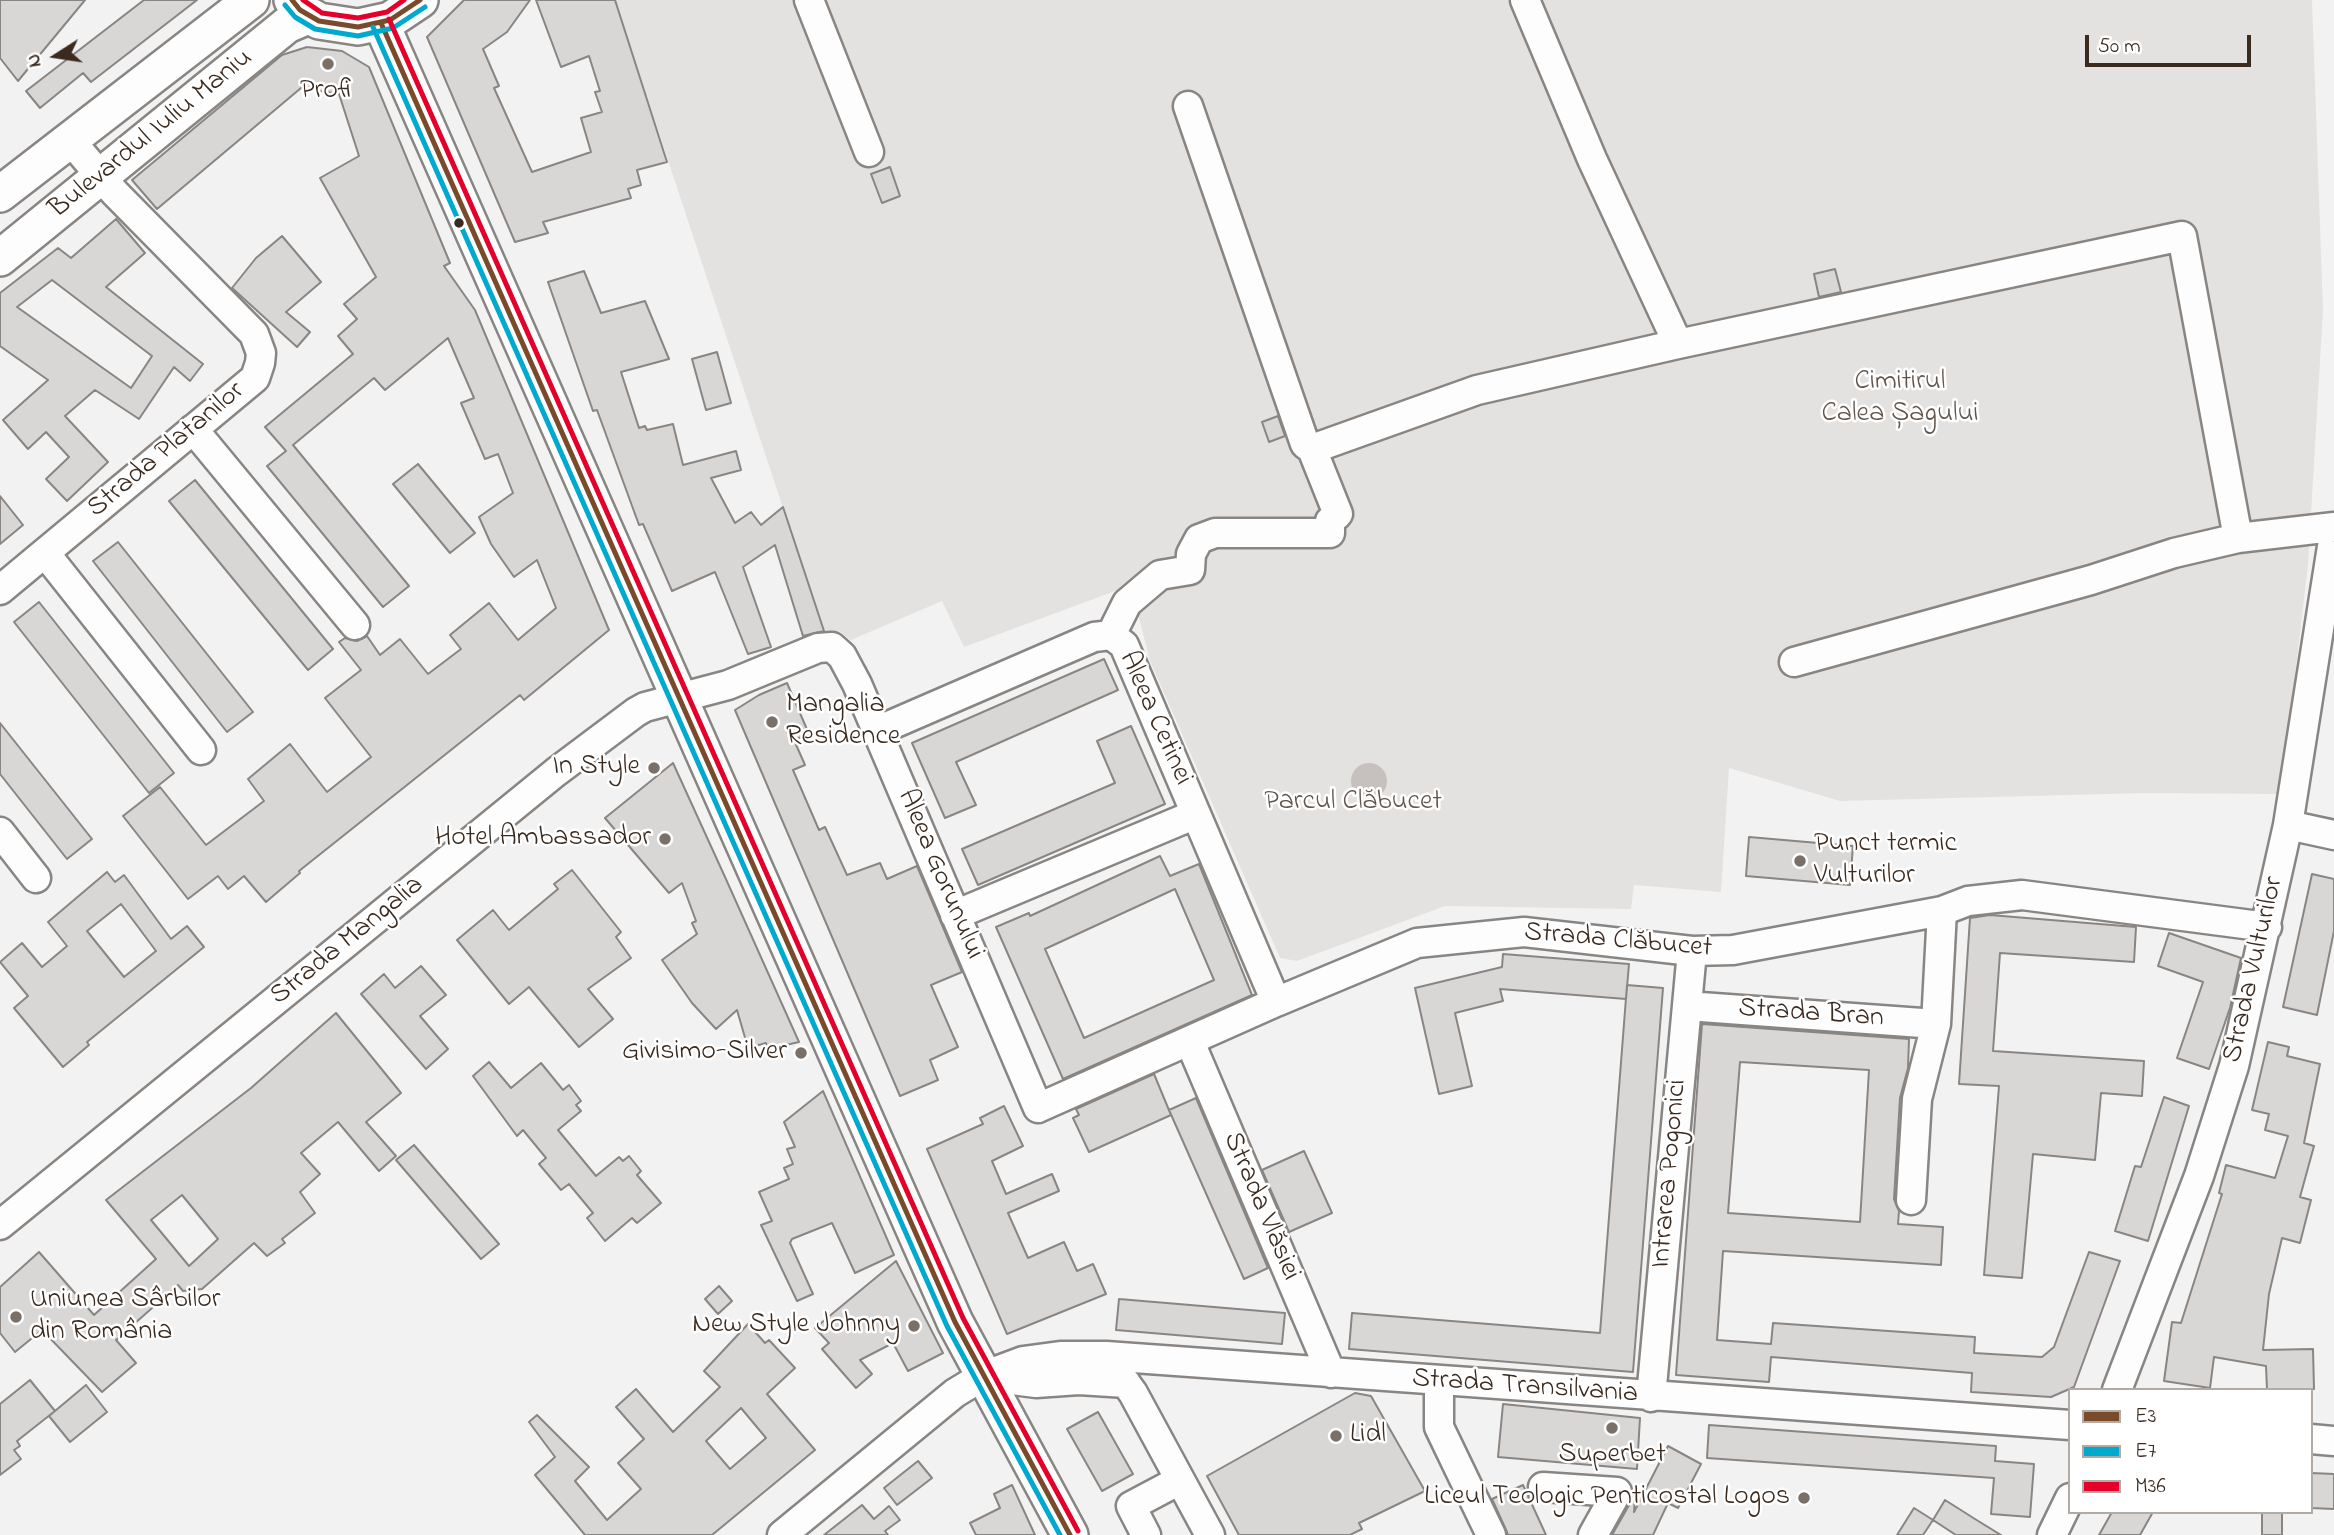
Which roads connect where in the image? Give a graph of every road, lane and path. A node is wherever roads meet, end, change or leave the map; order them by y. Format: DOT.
graph roads {
  1 [pos="420,0"];
  2 [pos="809,0"];
  3 [pos="1525,0"];
  4 [pos="242,4"];
  5 [pos="300,8"];
  6 [pos="381,23"];
  7 [pos="1188,106"];
  8 [pos="70,140"];
  9 [pos="869,152"];
  10 [pos="101,177"];
  11 [pos="0,194"];
  12 [pos="0,258"];
  13 [pos="1678,344"];
  14 [pos="193,429"];
  15 [pos="1312,449"];
  16 [pos="2334,527"];
  17 [pos="2334,534"];
  18 [pos="2238,538"];
  19 [pos="45,553"];
  20 [pos="0,590"];
  21 [pos="355,625"];
  22 [pos="1111,635"];
  23 [pos="832,647"];
  24 [pos="1794,662"];
  25 [pos="678,698"];
  26 [pos="877,731"];
  27 [pos="201,750"];
  28 [pos="1196,814"];
  29 [pos="2288,825"];
  30 [pos="0,832"];
  31 [pos="2334,835"];
  32 [pos="36,878"];
  33 [pos="1942,911"];
  34 [pos="955,915"];
  35 [pos="2267,927"];
  36 [pos="1692,951"];
  37 [pos="1276,1002"];
  38 [pos="1686,1006"];
  39 [pos="1936,1024"];
  40 [pos="1190,1042"];
  41 [pos="1038,1108"];
  42 [pos="1911,1200"];
  43 [pos="0,1226"];
  44 [pos="1106,1356"];
  45 [pos="1331,1373"];
  46 [pos="982,1376"];
  47 [pos="1439,1382"];
  48 [pos="1126,1383"];
  49 [pos="2118,1388"];
  50 [pos="1651,1397"];
  51 [pos="2068,1424"];
  52 [pos="2313,1439"];
  53 [pos="2334,1441"];
  54 [pos="1180,1480"];
  55 [pos="1543,1487"];
  56 [pos="2068,1502"];
  57 [pos="782,1535"];
  58 [pos="1070,1535"];
  59 [pos="1146,1535"];
  60 [pos="1210,1535"];
  61 [pos="1491,1535"];
  62 [pos="1593,1535"];
  63 [pos="2053,1535"];
  1 -- 6 [label="main road"];
  2 -- 9 [label="street"];
  3 -- 13 [label="street"];
  4 -- 8 [label="main road, Bulevardul Iuliu Maniu"];
  5 -- 6 [label="main road"];
  5 -- 10 [label="main road, Bulevardul Iuliu Maniu"];
  6 -- 25 [label="main road"];
  7 -- 15 [label="street"];
  8 -- 10 [label="street, Strada Platanilor"];
  8 -- 11 [label="main road, Bulevardul Iuliu Maniu"];
  10 -- 12 [label="main road, Bulevardul Iuliu Maniu"];
  10 -- 14 [label="street, Strada Platanilor"];
  13 -- 15 [label="street"];
  13 -- 18 [label="street"];
  14 -- 19 [label="street, Strada Platanilor"];
  14 -- 21 [label="street"];
  15 -- 22 [label="street"];
  16 -- 18 [label="street"];
  17 -- 29 [label="street, Strada Vulturilor"];
  18 -- 24 [label="street"];
  19 -- 20 [label="street, Strada Platanilor"];
  19 -- 27 [label="street"];
  22 -- 26 [label="street, Aleea Cetinei"];
  22 -- 28 [label="street, Aleea Cetinei"];
  23 -- 25 [label="street, Strada Mangalia"];
  23 -- 26 [label="street, Aleea Gorunului"];
  25 -- 43 [label="street, Strada Mangalia"];
  25 -- 46 [label="main road"];
  26 -- 34 [label="street, Aleea Gorunului"];
  28 -- 34 [label="street"];
  28 -- 37 [label="street, Aleea Cetinei"];
  29 -- 31 [label="street"];
  29 -- 35 [label="street, Strada Vulturilor"];
  30 -- 32 [label="street"];
  33 -- 35 [label="street, Strada Clăbucet"];
  33 -- 36 [label="street, Strada Clăbucet"];
  33 -- 39 [label="street"];
  34 -- 41 [label="street, Aleea Gorunului"];
  35 -- 49 [label="street, Strada Vulturilor"];
  36 -- 37 [label="street, Strada Clăbucet"];
  36 -- 38 [label="street, Intrarea Pogonici"];
  37 -- 40 [label="street, Strada Clăbucet"];
  38 -- 39 [label="street, Strada Bran"];
  38 -- 50 [label="street, Intrarea Pogonici"];
  39 -- 42 [label="street"];
  40 -- 41 [label="street, Strada Clăbucet"];
  40 -- 45 [label="street, Strada Vlăsiei"];
  44 -- 45 [label="street, Strada Transilvania"];
  44 -- 46 [label="street, Strada Transilvania"];
  44 -- 48 [label="street"];
  45 -- 47 [label="street, Strada Transilvania"];
  46 -- 48 [label="street"];
  46 -- 57 [label="street, Strada Transilvania"];
  46 -- 58 [label="main road"];
  47 -- 50 [label="street, Strada Transilvania"];
  47 -- 61 [label="street"];
  48 -- 54 [label="street"];
  50 -- 51 [label="street, Strada Transilvania"];
  52 -- 53 [label="street"];
  54 -- 59 [label="street"];
  54 -- 60 [label="street"];
  55 -- 62 [label="street"];
  56 -- 63 [label="street"];
}
